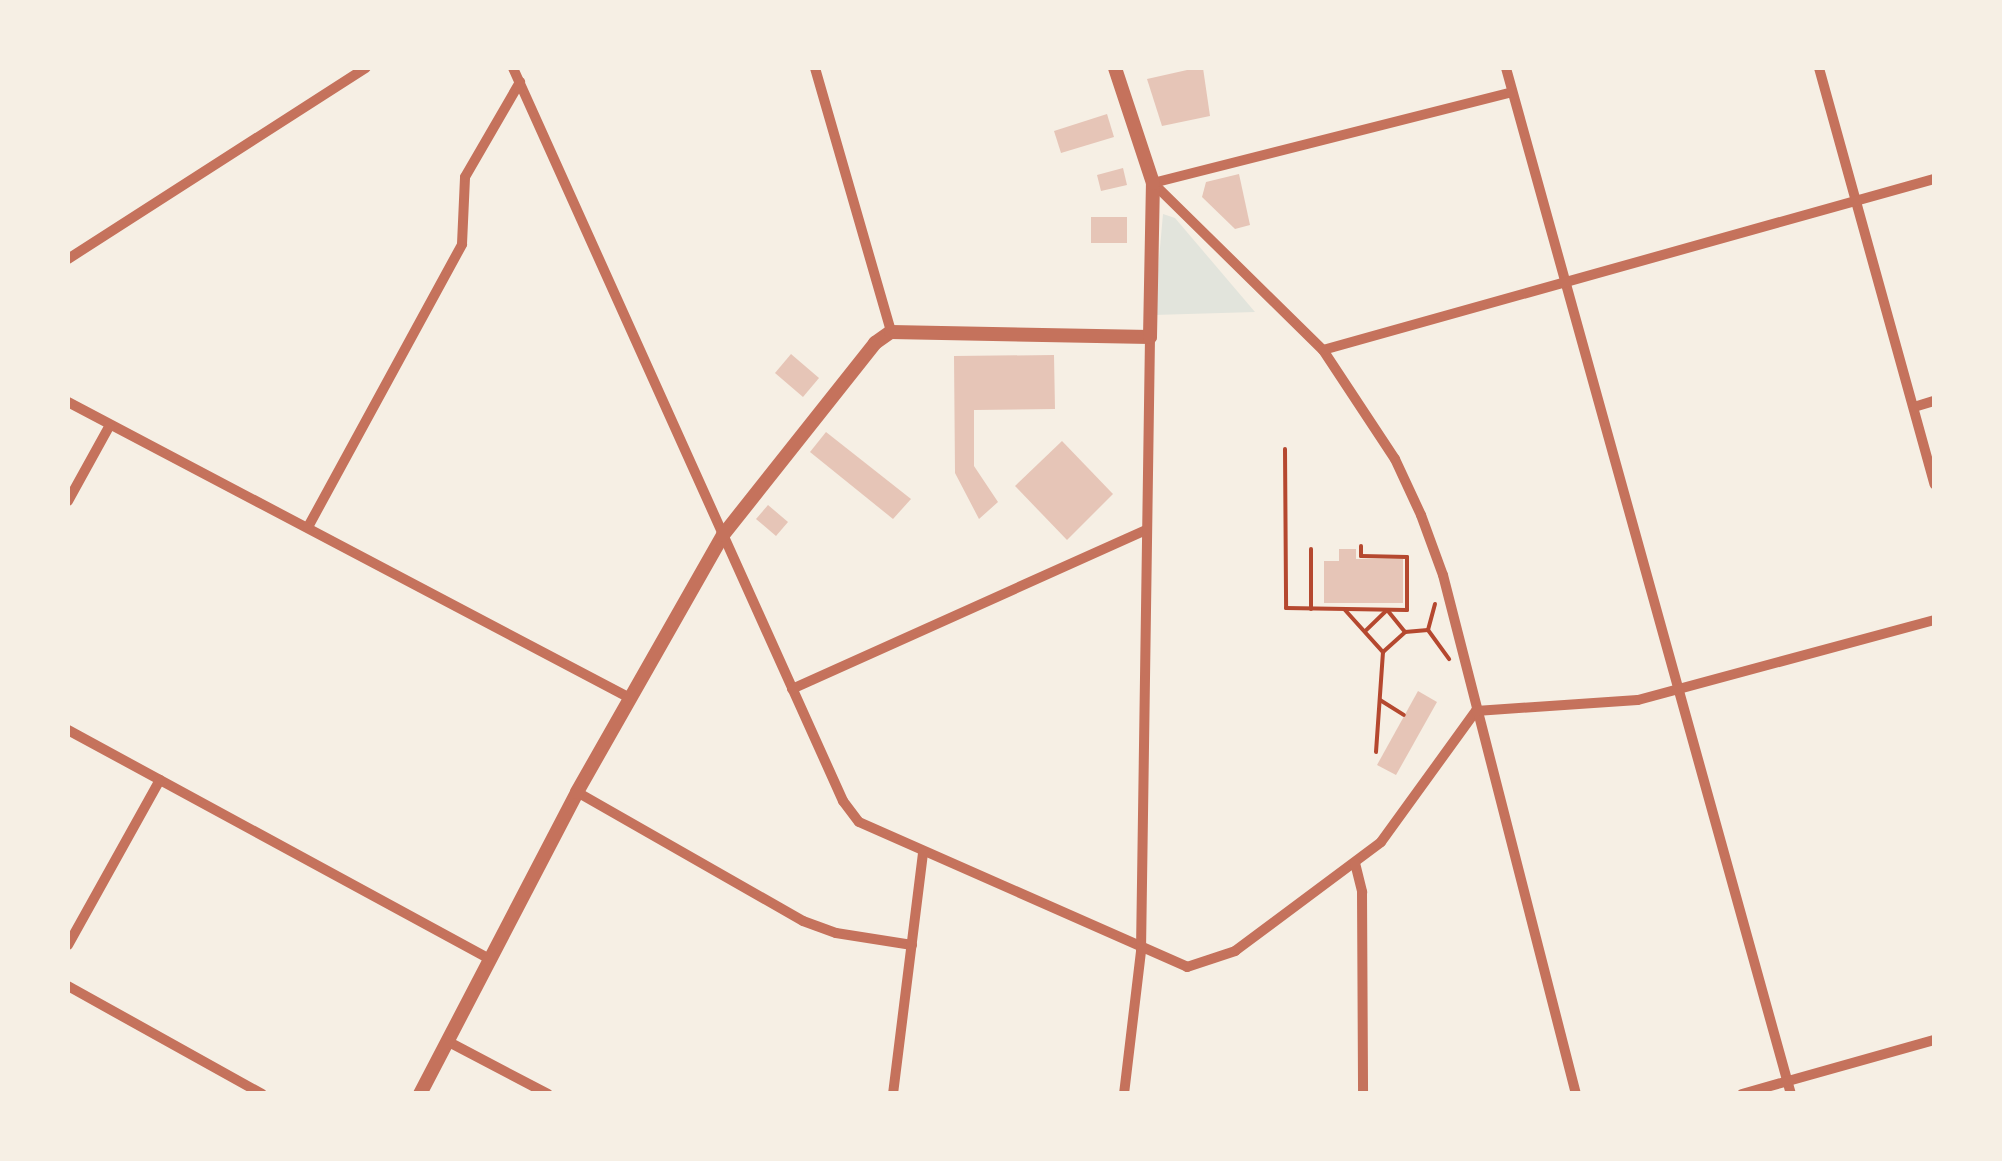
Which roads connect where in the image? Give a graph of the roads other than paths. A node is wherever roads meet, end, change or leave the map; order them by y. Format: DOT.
graph roads {
  1 [pos="366,68"];
  2 [pos="815,68"];
  3 [pos="1115,68"];
  4 [pos="1506,68"];
  5 [pos="1820,68"];
  6 [pos="517,72"];
  7 [pos="1512,92"];
  8 [pos="1934,180"];
  9 [pos="1152,183"];
  10 [pos="1856,201"];
  11 [pos="68,259"];
  12 [pos="1567,284"];
  13 [pos="892,332"];
  14 [pos="1150,336"];
  15 [pos="1324,350"];
  16 [pos="1934,401"];
  17 [pos="68,402"];
  18 [pos="1914,407"];
  19 [pos="110,425"];
  20 [pos="1934,484"];
  21 [pos="68,501"];
  22 [pos="308,527"];
  23 [pos="1146,530"];
  24 [pos="723,535"];
  25 [pos="1934,620"];
  26 [pos="792,689"];
  27 [pos="1678,690"];
  28 [pos="630,698"];
  29 [pos="1476,711"];
  30 [pos="68,730"];
  31 [pos="160,780"];
  32 [pos="577,792"];
  33 [pos="923,852"];
  34 [pos="1355,864"];
  35 [pos="912,944"];
  36 [pos="68,945"];
  37 [pos="1141,951"];
  38 [pos="490,959"];
  39 [pos="68,986"];
  40 [pos="1934,1040"];
  41 [pos="447,1041"];
  42 [pos="1788,1081"];
  43 [pos="262,1094"];
  44 [pos="420,1094"];
  45 [pos="548,1094"];
  46 [pos="893,1094"];
  47 [pos="1124,1094"];
  48 [pos="1363,1094"];
  49 [pos="1576,1094"];
  50 [pos="1742,1094"];
  51 [pos="1792,1094"];
  1 -- 11 [label="street"];
  2 -- 13 [label="street"];
  3 -- 9 [label="street"];
  4 -- 7 [label="street"];
  5 -- 10 [label="street"];
  6 -- 22 [label="street"];
  6 -- 24 [label="street"];
  7 -- 9 [label="street"];
  7 -- 12 [label="street"];
  8 -- 10 [label="street"];
  9 -- 14 [label="street"];
  9 -- 15 [label="street"];
  10 -- 12 [label="street"];
  10 -- 18 [label="street"];
  12 -- 15 [label="street"];
  12 -- 27 [label="street"];
  13 -- 14 [label="street"];
  13 -- 24 [label="street"];
  14 -- 23 [label="street"];
  15 -- 29 [label="street"];
  16 -- 18 [label="street"];
  17 -- 19 [label="street"];
  18 -- 20 [label="street"];
  19 -- 21 [label="street"];
  19 -- 22 [label="street"];
  22 -- 28 [label="street"];
  23 -- 26 [label="street"];
  23 -- 37 [label="street"];
  24 -- 26 [label="street"];
  24 -- 28 [label="street"];
  25 -- 27 [label="street"];
  26 -- 33 [label="street"];
  27 -- 29 [label="street"];
  27 -- 42 [label="street"];
  28 -- 32 [label="street"];
  29 -- 34 [label="street"];
  29 -- 49 [label="street"];
  30 -- 31 [label="street"];
  31 -- 36 [label="street"];
  31 -- 38 [label="street"];
  32 -- 35 [label="street"];
  32 -- 38 [label="street"];
  33 -- 35 [label="street"];
  33 -- 37 [label="street"];
  34 -- 37 [label="street"];
  34 -- 48 [label="street"];
  35 -- 46 [label="street"];
  37 -- 47 [label="street"];
  38 -- 41 [label="street"];
  39 -- 43 [label="street"];
  40 -- 42 [label="street"];
  41 -- 44 [label="street"];
  41 -- 45 [label="street"];
  42 -- 50 [label="street"];
  42 -- 51 [label="street"];
}
